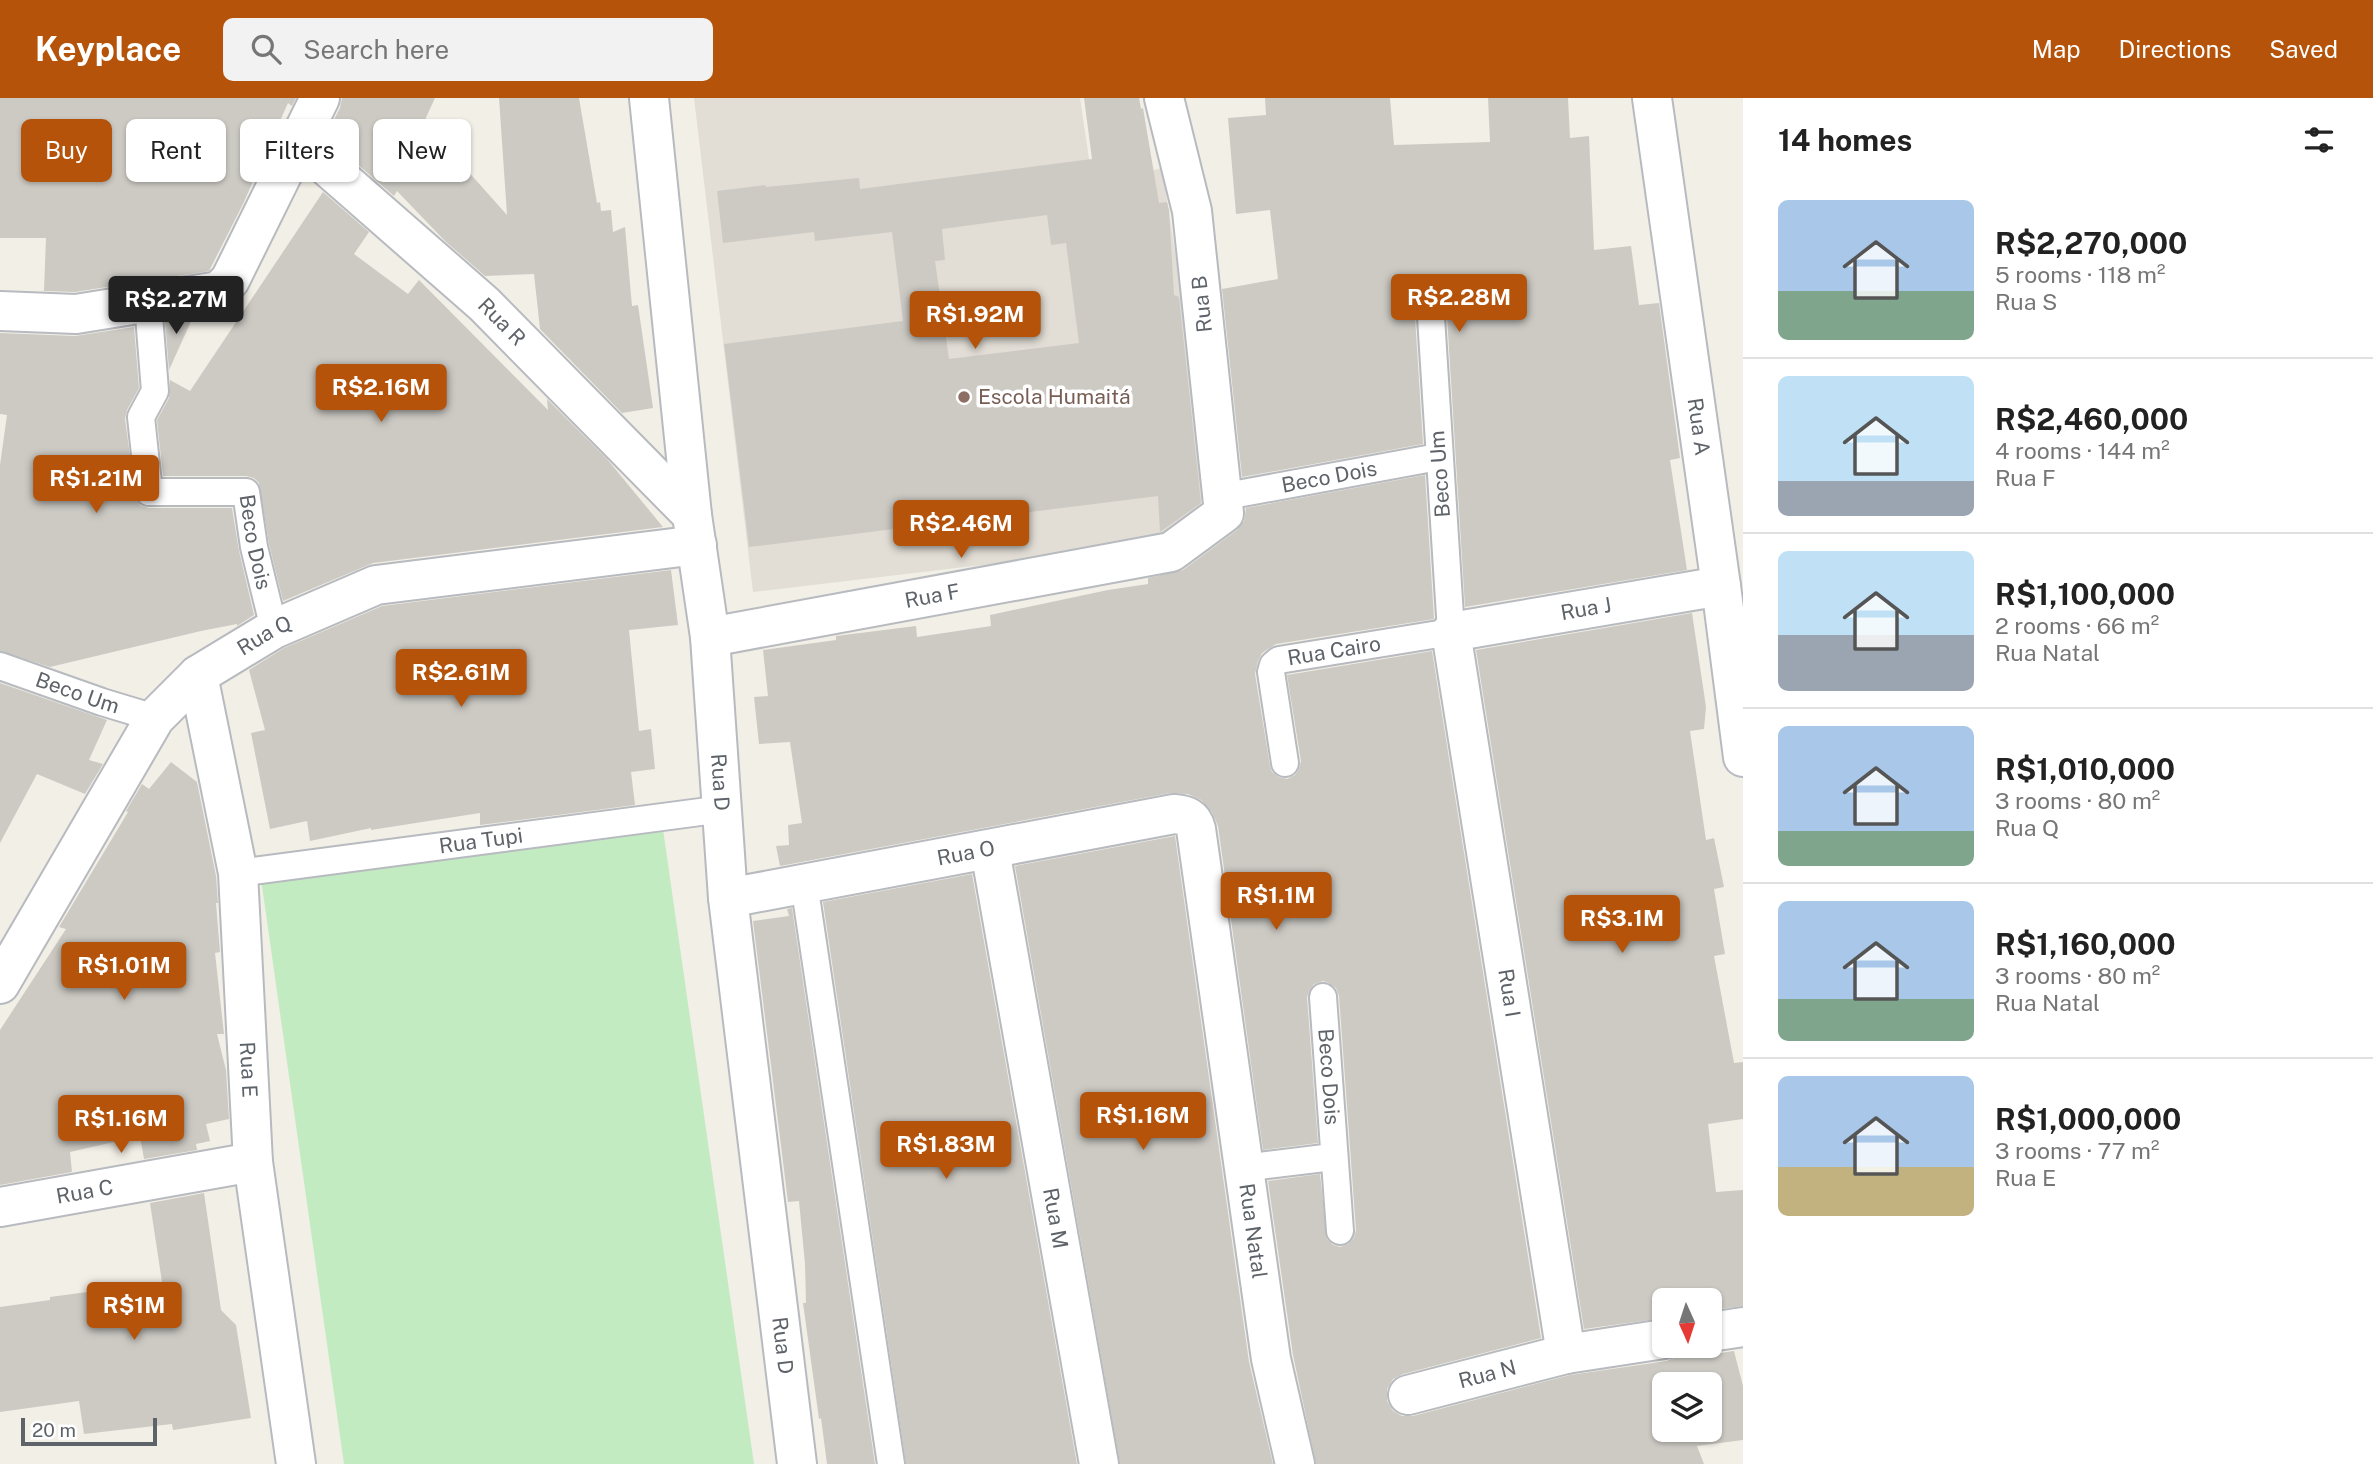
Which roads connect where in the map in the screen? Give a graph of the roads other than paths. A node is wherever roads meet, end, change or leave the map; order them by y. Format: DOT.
graph roads {
  1 [pos="320,98"];
  2 [pos="649,98"];
  3 [pos="1164,98"];
  4 [pos="1652,98"];
  5 [pos="310,119"];
  6 [pos="279,182"];
  7 [pos="345,182"];
  8 [pos="148,303"];
  9 [pos="0,311"];
  10 [pos="1431,317"];
  11 [pos="1438,457"];
  12 [pos="1223,505"];
  13 [pos="695,530"];
  14 [pos="1721,586"];
  15 [pos="274,629"];
  16 [pos="1451,632"];
  17 [pos="710,637"];
  18 [pos="0,666"];
  19 [pos="198,675"];
  20 [pos="155,718"];
  21 [pos="1743,757"];
  22 [pos="1285,763"];
  23 [pos="723,809"];
  24 [pos="1196,829"];
  25 [pos="990,850"];
  26 [pos="238,873"];
  27 [pos="804,883"];
  28 [pos="728,898"];
  29 [pos="0,984"];
  30 [pos="1323,997"];
  31 [pos="1334,1157"];
  32 [pos="253,1162"];
  33 [pos="1243,1168"];
  34 [pos="0,1207"];
  35 [pos="1340,1231"];
  36 [pos="1743,1328"];
  37 [pos="1722,1331"];
  38 [pos="1652,1341"];
  39 [pos="1566,1354"];
  40 [pos="1408,1395"];
  41 [pos="296,1464"];
  42 [pos="797,1464"];
  43 [pos="891,1464"];
  44 [pos="1099,1464"];
  45 [pos="1295,1464"];
  1 -- 5 [label="street"];
  2 -- 13 [label="street, Rua D"];
  3 -- 12 [label="street, Rua B"];
  4 -- 14 [label="street, Rua A"];
  6 -- 8 [label="street"];
  7 -- 13 [label="street, Rua R"];
  8 -- 9 [label="street"];
  8 -- 15 [label="lane, Beco Dois"];
  10 -- 11 [label="lane, Beco Um"];
  11 -- 12 [label="lane, Beco Dois"];
  11 -- 16 [label="lane, Beco Um"];
  12 -- 17 [label="street, Rua F"];
  13 -- 15 [label="street, Rua Q"];
  13 -- 17 [label="street, Rua D"];
  14 -- 16 [label="street, Rua J"];
  14 -- 21 [label="street, Rua A"];
  15 -- 19 [label="street, Rua Q"];
  16 -- 22 [label="lane, Rua Cairo"];
  16 -- 39 [label="street, Rua I"];
  17 -- 23 [label="street, Rua D"];
  18 -- 20 [label="lane, Beco Um"];
  19 -- 20 [label="street, Rua Q"];
  19 -- 26 [label="street, Rua E"];
  20 -- 29 [label="street, Rua Q"];
  23 -- 26 [label="lane, Rua Tupi"];
  23 -- 28 [label="street, Rua D"];
  24 -- 25 [label="street, Rua O"];
  24 -- 33 [label="street, Rua Natal"];
  25 -- 27 [label="street, Rua O"];
  25 -- 44 [label="street, Rua M"];
  26 -- 32 [label="street, Rua E"];
  27 -- 28 [label="street, Rua O"];
  27 -- 43 [label="lane"];
  28 -- 42 [label="street, Rua D"];
  30 -- 31 [label="lane, Beco Dois"];
  31 -- 33 [label="lane, Beco Dois"];
  31 -- 35 [label="lane, Beco Dois"];
  32 -- 34 [label="street, Rua C"];
  32 -- 41 [label="street, Rua E"];
  33 -- 45 [label="street, Rua Natal"];
  36 -- 37 [label="street"];
  38 -- 39 [label="street, Rua N"];
  39 -- 40 [label="street, Rua N"];
}
